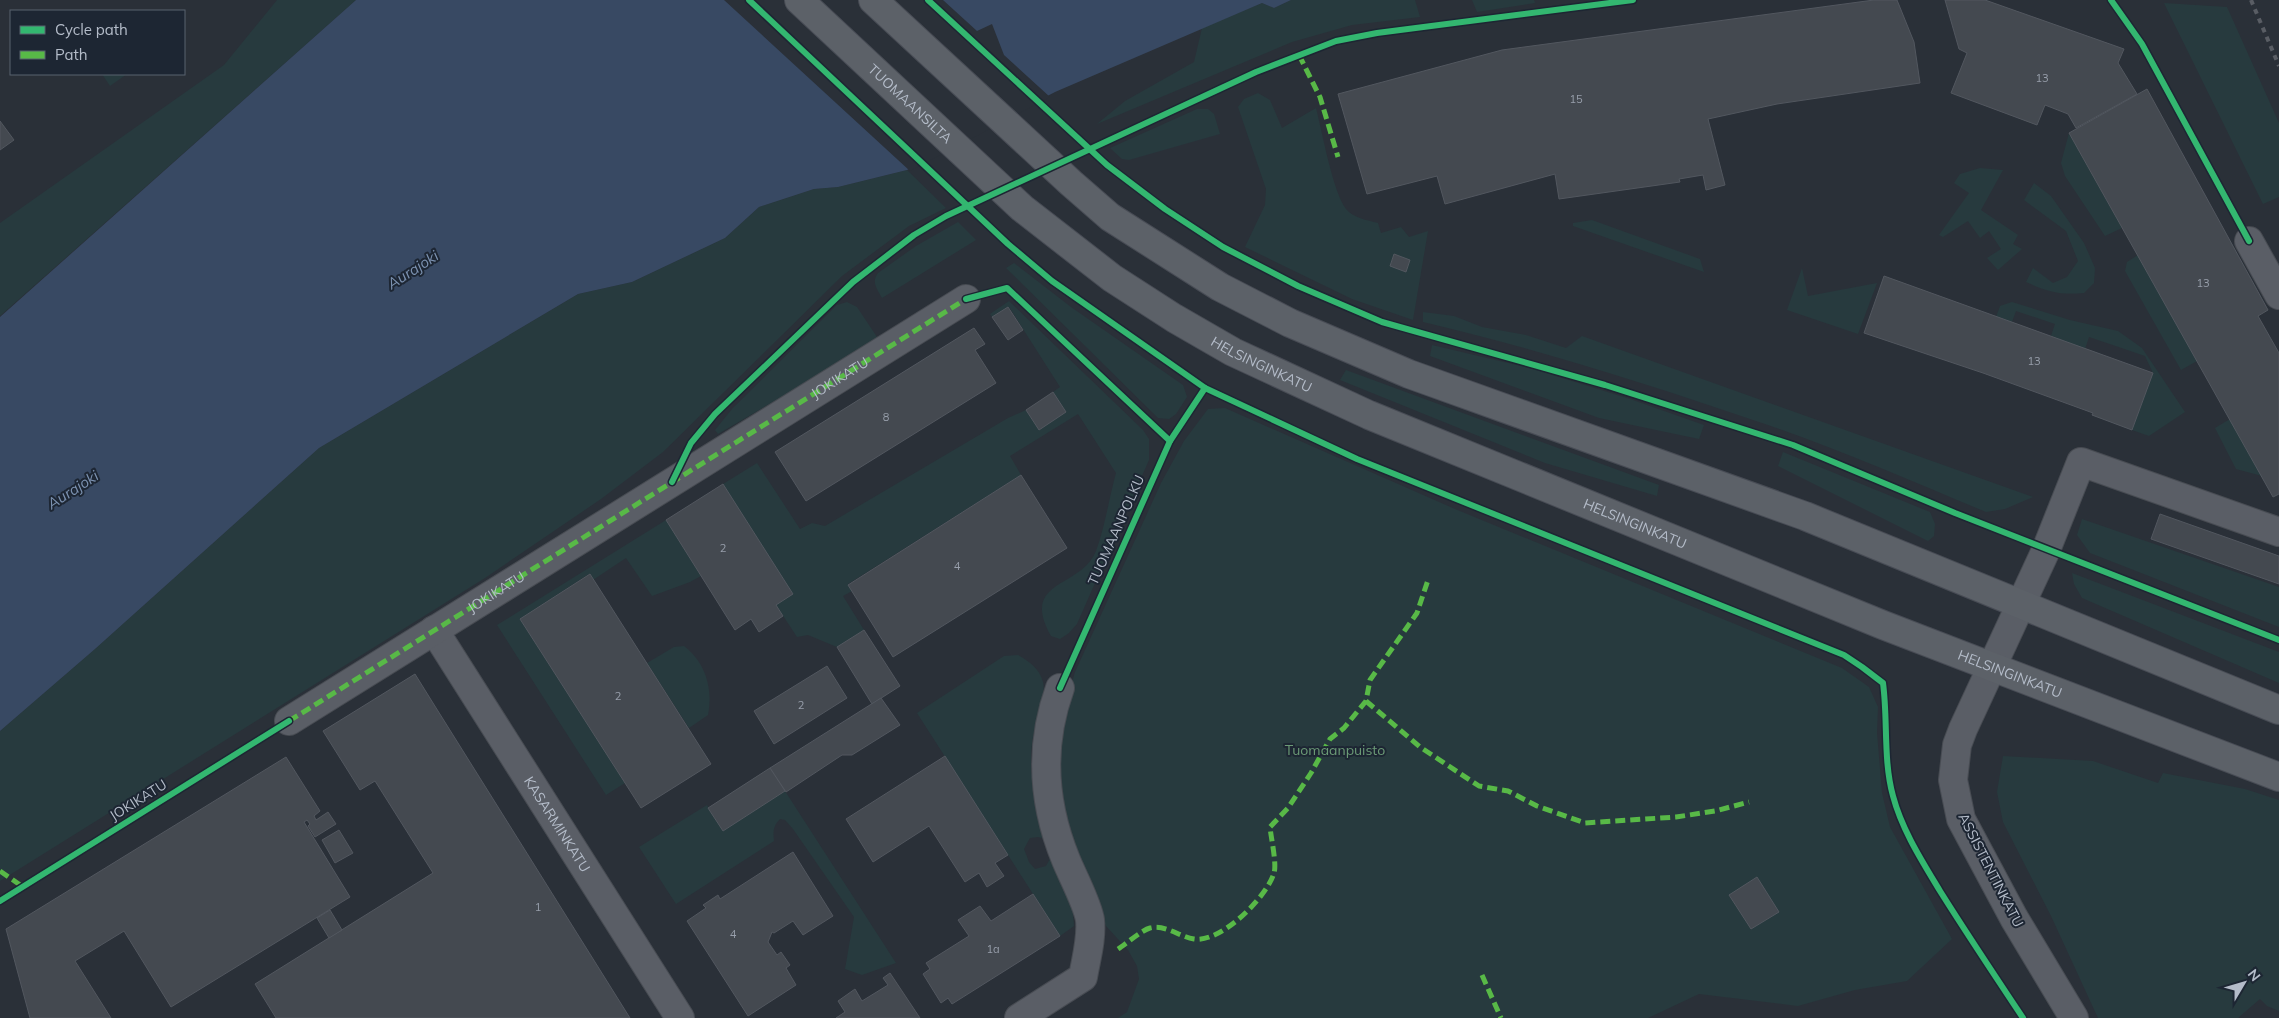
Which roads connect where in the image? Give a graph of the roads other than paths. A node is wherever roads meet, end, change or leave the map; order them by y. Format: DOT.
graph roads {
  1 [pos="799,0"];
  2 [pos="873,0"];
  3 [pos="1022,208"];
  4 [pos="2249,242"];
  5 [pos="2279,295"];
  6 [pos="966,299"];
  7 [pos="2279,532"];
  8 [pos="2021,603"];
  9 [pos="434,630"];
  10 [pos="1991,666"];
  11 [pos="1060,688"];
  12 [pos="2279,710"];
  13 [pos="289,720"];
  14 [pos="2279,777"];
  15 [pos="680,1018"];
  16 [pos="1019,1018"];
  17 [pos="2074,1018"];
  1 -- 3 [label="main road, TUOMAANSILTA"];
  2 -- 8 [label="main road"];
  3 -- 10 [label="main road, HELSINGINKATU"];
  4 -- 5 [label="street"];
  6 -- 9 [label="street, JOKIKATU"];
  7 -- 8 [label="street, ASSISTENTINKATU"];
  8 -- 10 [label="street, ASSISTENTINKATU"];
  8 -- 12 [label="main road"];
  9 -- 13 [label="street, JOKIKATU"];
  9 -- 15 [label="street, KASARMINKATU"];
  10 -- 14 [label="main road, HELSINGINKATU"];
  10 -- 17 [label="street, ASSISTENTINKATU"];
  11 -- 16 [label="street"];
}
